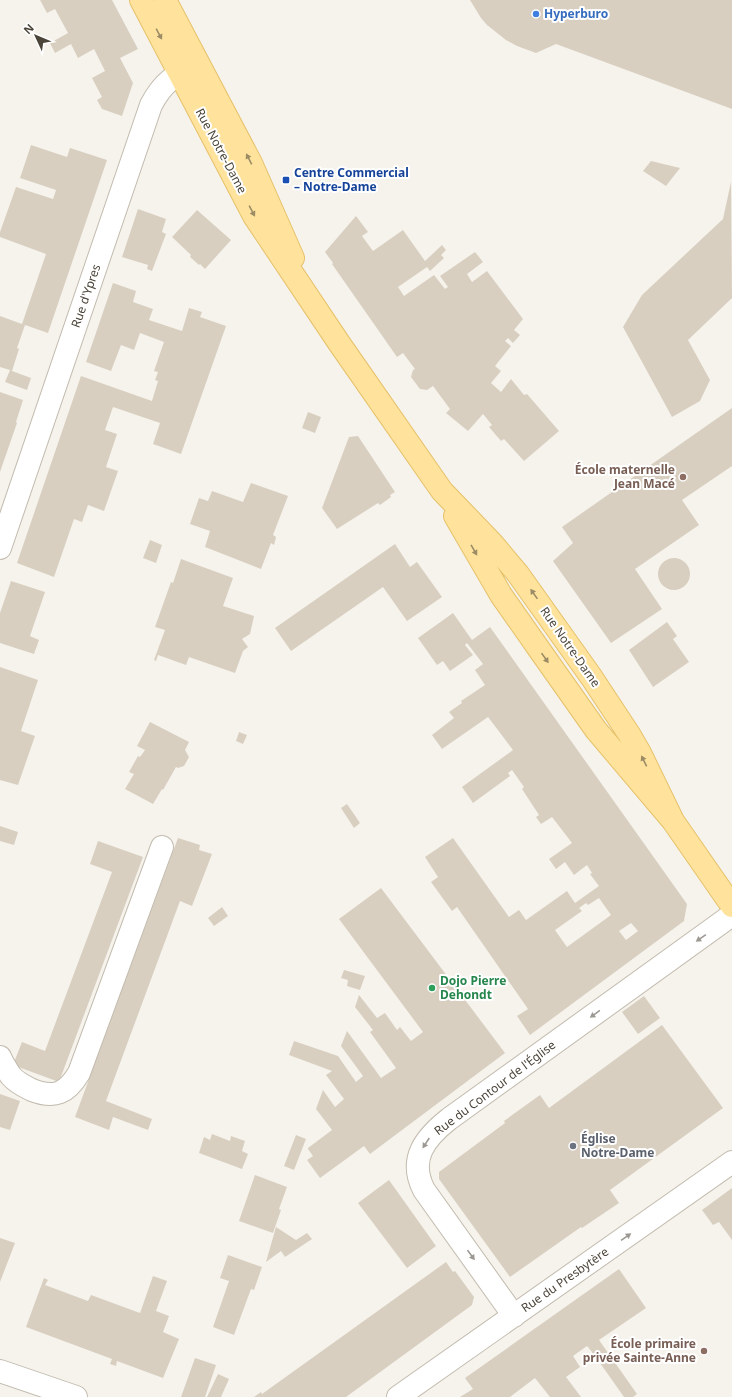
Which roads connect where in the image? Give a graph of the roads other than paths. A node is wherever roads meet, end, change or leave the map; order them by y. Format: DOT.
graph roads {
  1 [pos="141,0"];
  2 [pos="165,0"];
  3 [pos="199,63"];
  4 [pos="180,73"];
  5 [pos="310,298"];
  6 [pos="0,548"];
  7 [pos="162,847"];
  8 [pos="732,906"];
  9 [pos="732,915"];
  10 [pos="0,1057"];
  11 [pos="732,1162"];
  12 [pos="514,1316"];
  13 [pos="0,1371"];
  14 [pos="76,1397"];
  15 [pos="398,1397"];
  1 -- 4 [label="main road, Rue Notre-Dame, one-way"];
  2 -- 3 [label="main road, Rue Notre-Dame"];
  3 -- 4 [label="street, Rue d'Ypres"];
  5 -- 3 [label="main road, Rue Notre-Dame, one-way"];
  4 -- 5 [label="main road, Rue Notre-Dame, one-way"];
  4 -- 6 [label="street, Rue d'Ypres"];
  5 -- 8 [label="main road, Rue Notre-Dame"];
  7 -- 10 [label="street"];
  9 -- 12 [label="street, Rue du Contour de l'Église, one-way"];
  12 -- 11 [label="street, Rue du Presbytère, one-way"];
  12 -- 15 [label="street, Rue du Presbytère"];
  13 -- 14 [label="street"];
}
